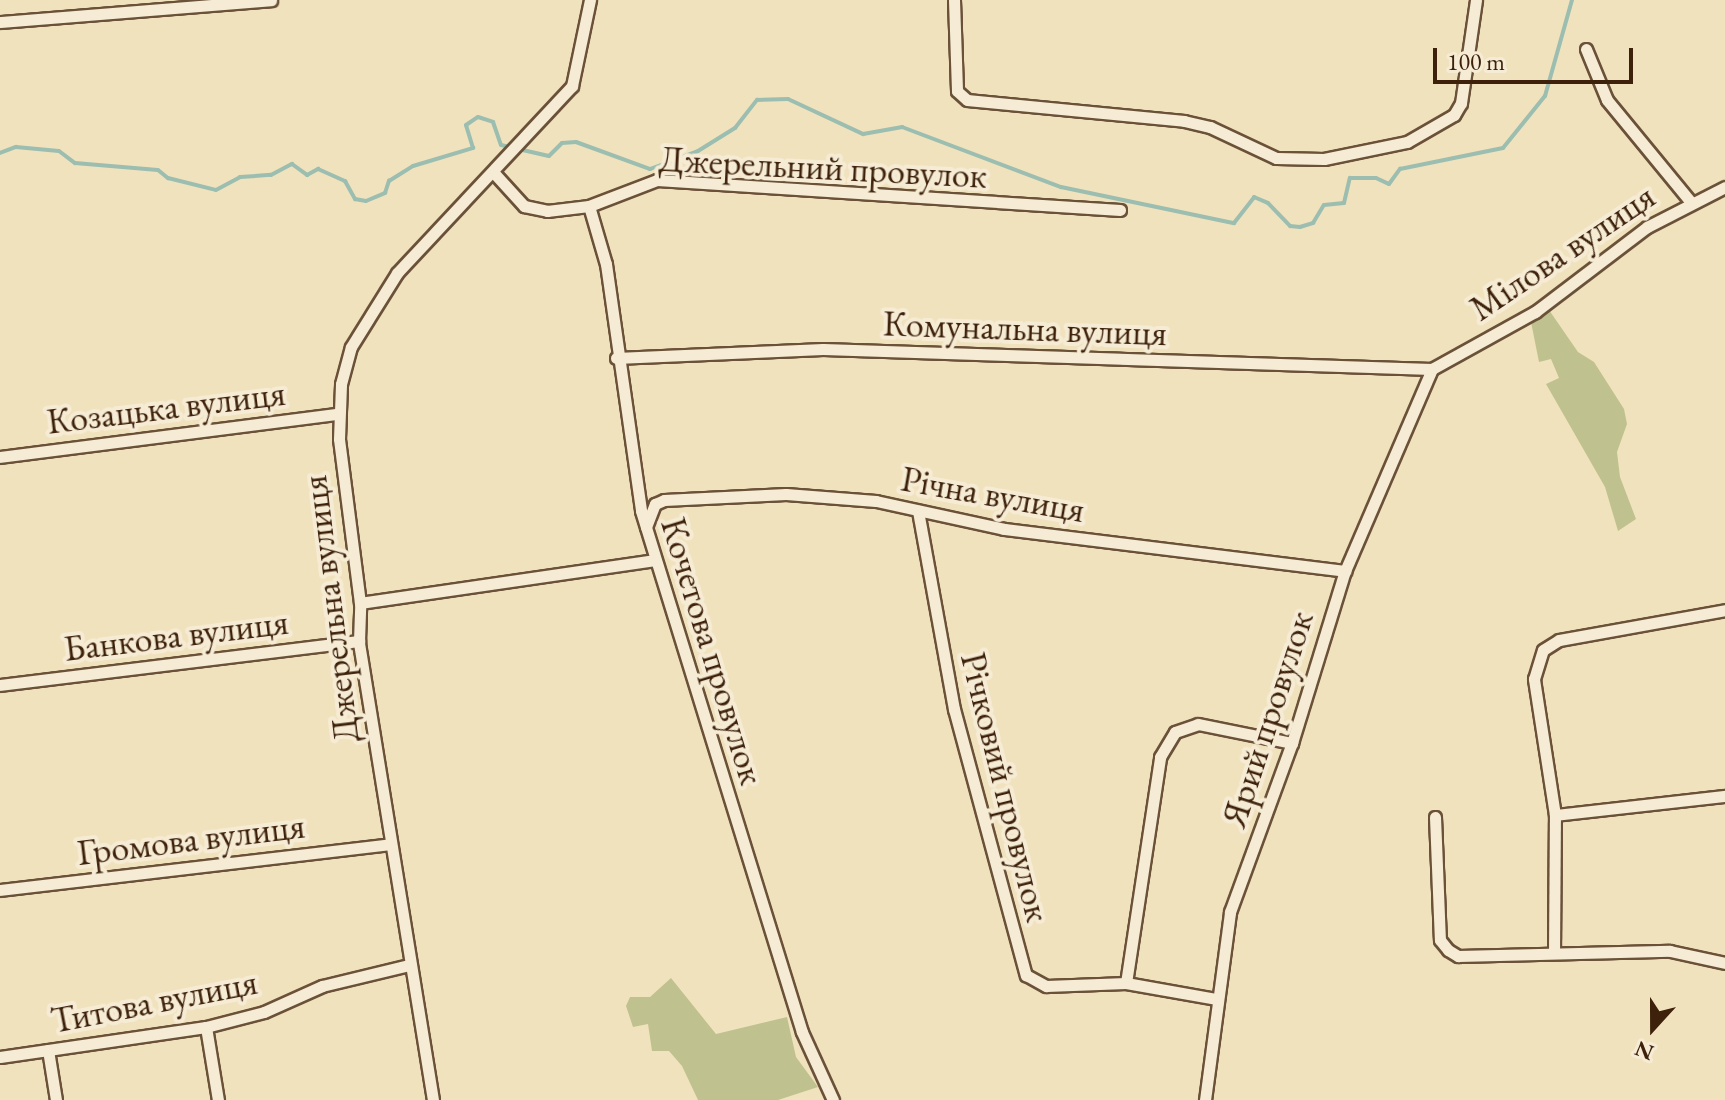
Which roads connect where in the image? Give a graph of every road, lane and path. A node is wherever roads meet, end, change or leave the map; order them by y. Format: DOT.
graph roads {
  1 [pos="271,0"];
  2 [pos="590,0"];
  3 [pos="954,0"];
  4 [pos="1476,0"];
  5 [pos="0,22"];
  6 [pos="1586,49"];
  7 [pos="498,168"];
  8 [pos="1725,187"];
  9 [pos="1690,201"];
  10 [pos="589,206"];
  11 [pos="1120,210"];
  12 [pos="616,358"];
  13 [pos="1432,369"];
  14 [pos="338,414"];
  15 [pos="0,457"];
  16 [pos="918,511"];
  17 [pos="646,527"];
  18 [pos="655,560"];
  19 [pos="1345,571"];
  20 [pos="360,603"];
  21 [pos="1725,610"];
  22 [pos="359,641"];
  23 [pos="0,685"];
  24 [pos="1292,743"];
  25 [pos="1725,796"];
  26 [pos="1555,815"];
  27 [pos="1435,817"];
  28 [pos="389,844"];
  29 [pos="0,890"];
  30 [pos="1554,952"];
  31 [pos="1725,963"];
  32 [pos="409,965"];
  33 [pos="1126,983"];
  34 [pos="1216,999"];
  35 [pos="206,1027"];
  36 [pos="48,1050"];
  37 [pos="0,1057"];
  38 [pos="56,1100"];
  39 [pos="218,1100"];
  40 [pos="433,1100"];
  41 [pos="833,1100"];
  42 [pos="1205,1100"];
  1 -- 5 [label="street"];
  2 -- 7 [label="street, Джерельна вулиця"];
  3 -- 4 [label="street"];
  6 -- 9 [label="street"];
  7 -- 10 [label="street, Джерельний провулок"];
  7 -- 14 [label="street, Джерельна вулиця"];
  8 -- 9 [label="street, Мілова вулиця"];
  9 -- 13 [label="street, Мілова вулиця"];
  10 -- 11 [label="street, Джерельний провулок"];
  10 -- 12 [label="street, Кочетова провулок"];
  12 -- 13 [label="street, Комунальна вулиця"];
  12 -- 17 [label="street, Кочетова провулок"];
  13 -- 19 [label="street, Ярий провулок"];
  14 -- 15 [label="street, Козацька вулиця"];
  14 -- 20 [label="street, Джерельна вулиця"];
  16 -- 17 [label="street, Річна вулиця"];
  16 -- 19 [label="street, Річна вулиця"];
  16 -- 33 [label="street, Річковий провулок"];
  17 -- 18 [label="street, Кочетова провулок"];
  18 -- 20 [label="street"];
  18 -- 41 [label="street, Кочетова провулок"];
  19 -- 24 [label="street, Ярий провулок"];
  20 -- 22 [label="street, Джерельна вулиця"];
  21 -- 26 [label="street"];
  22 -- 23 [label="street, Банкова вулиця"];
  22 -- 28 [label="street, Джерельна вулиця"];
  24 -- 33 [label="street"];
  24 -- 34 [label="street, Ярий провулок"];
  25 -- 26 [label="street"];
  26 -- 30 [label="street"];
  27 -- 30 [label="street"];
  28 -- 29 [label="street, Громова вулиця"];
  28 -- 32 [label="street, Джерельна вулиця"];
  30 -- 31 [label="street"];
  32 -- 35 [label="street, Титова вулиця"];
  32 -- 40 [label="street, Джерельна вулиця"];
  33 -- 34 [label="street, Річковий провулок"];
  34 -- 42 [label="street, Ярий провулок"];
  35 -- 36 [label="street, Титова вулиця"];
  35 -- 39 [label="street"];
  36 -- 37 [label="street, Титова вулиця"];
  36 -- 38 [label="street"];
}
